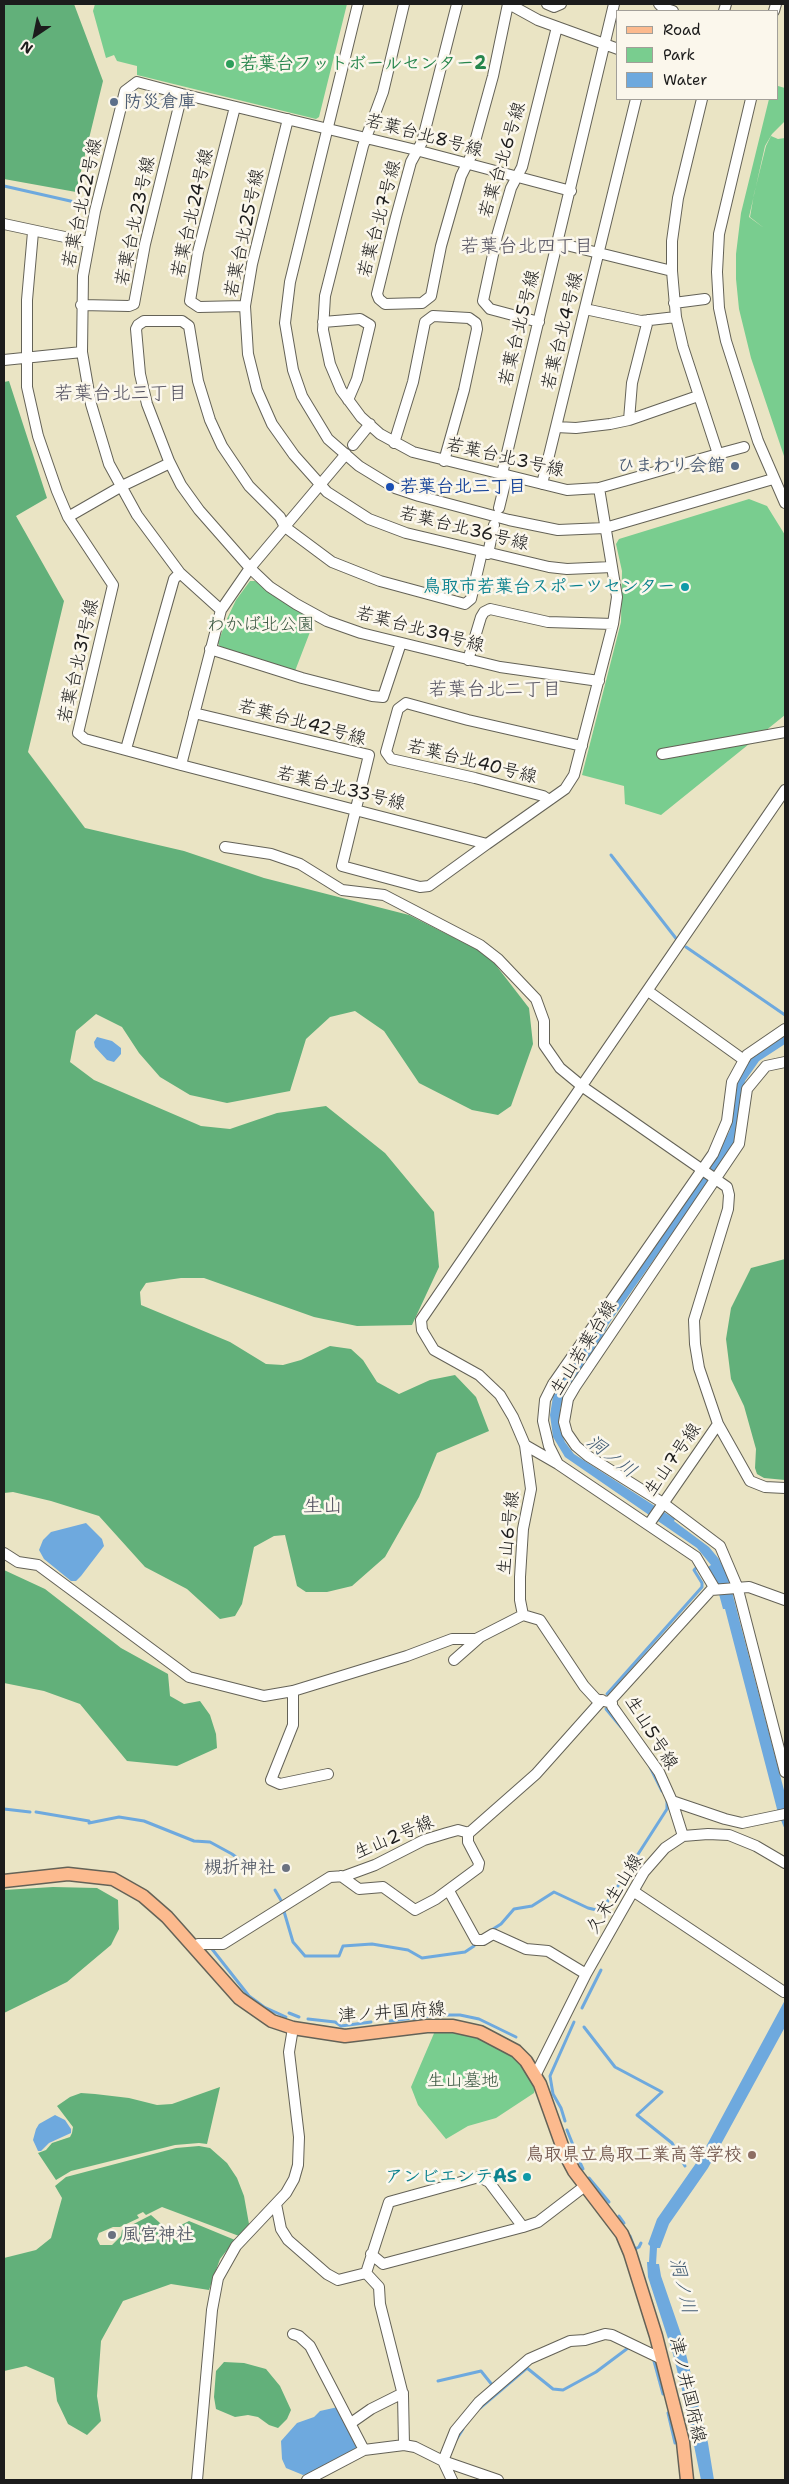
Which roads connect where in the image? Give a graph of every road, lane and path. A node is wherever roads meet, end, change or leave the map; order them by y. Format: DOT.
graph roads {
  1 [pos="358,4"];
  2 [pos="404,4"];
  3 [pos="457,4"];
  4 [pos="508,4"];
  5 [pos="547,4"];
  6 [pos="561,4"];
  7 [pos="614,4"];
  8 [pos="659,4"];
  9 [pos="670,10"];
  10 [pos="557,27"];
  11 [pos="605,44"];
  12 [pos="616,48"];
  13 [pos="182,94"];
  14 [pos="636,100"];
  15 [pos="702,100"];
  16 [pos="751,100"];
  17 [pos="236,107"];
  18 [pos="288,119"];
  19 [pos="327,128"];
  20 [pos="367,138"];
  21 [pos="416,150"];
  22 [pos="466,164"];
  23 [pos="516,177"];
  24 [pos="571,191"];
  25 [pos="4,224"];
  26 [pos="33,232"];
  27 [pos="88,242"];
  28 [pos="558,243"];
  29 [pos="599,254"];
  30 [pos="672,270"];
  31 [pos="705,299"];
  32 [pos="674,303"];
  33 [pos="81,305"];
  34 [pos="245,306"];
  35 [pos="585,309"];
  36 [pos="676,318"];
  37 [pos="648,320"];
  38 [pos="323,322"];
  39 [pos="539,322"];
  40 [pos="82,352"];
  41 [pos="26,357"];
  42 [pos="4,360"];
  43 [pos="698,396"];
  44 [pos="348,400"];
  45 [pos="629,420"];
  46 [pos="370,424"];
  47 [pos="556,426"];
  48 [pos="394,443"];
  49 [pos="353,446"];
  50 [pos="744,447"];
  51 [pos="346,454"];
  52 [pos="718,454"];
  53 [pos="444,461"];
  54 [pos="170,463"];
  55 [pos="505,474"];
  56 [pos="773,479"];
  57 [pos="320,484"];
  58 [pos="542,484"];
  59 [pos="122,486"];
  60 [pos="599,488"];
  61 [pos="785,503"];
  62 [pos="499,508"];
  63 [pos="68,517"];
  64 [pos="494,526"];
  65 [pos="286,527"];
  66 [pos="605,528"];
  67 [pos="485,553"];
  68 [pos="612,567"];
  69 [pos="250,568"];
  70 [pos="180,573"];
  71 [pos="221,610"];
  72 [pos="613,624"];
  73 [pos="401,643"];
  74 [pos="210,649"];
  75 [pos="468,660"];
  76 [pos="599,681"];
  77 [pos="194,712"];
  78 [pos="785,732"];
  79 [pos="582,746"];
  80 [pos="126,749"];
  81 [pos="662,754"];
  82 [pos="181,765"];
  83 [pos="785,790"];
  84 [pos="549,800"];
  85 [pos="355,809"];
  86 [pos="487,844"];
  87 [pos="225,847"];
  88 [pos="648,991"];
  89 [pos="785,1029"];
  90 [pos="744,1060"];
  91 [pos="785,1062"];
  92 [pos="583,1087"];
  93 [pos="702,1169"];
  94 [pos="716,1179"];
  95 [pos="718,1424"];
  96 [pos="525,1445"];
  97 [pos="558,1464"];
  98 [pos="785,1488"];
  99 [pos="663,1503"];
  100 [pos="648,1524"];
  101 [pos="4,1553"];
  102 [pos="737,1586"];
  103 [pos="715,1589"];
  104 [pos="785,1600"];
  105 [pos="523,1615"];
  106 [pos="480,1637"];
  107 [pos="454,1660"];
  108 [pos="293,1691"];
  109 [pos="607,1702"];
  110 [pos="785,1772"];
  111 [pos="328,1774"];
  112 [pos="672,1801"];
  113 [pos="785,1814"];
  114 [pos="468,1832"];
  115 [pos="683,1836"];
  116 [pos="785,1864"];
  117 [pos="341,1876"];
  118 [pos="4,1881"];
  119 [pos="449,1891"];
  120 [pos="633,1891"];
  121 [pos="194,1947"];
  122 [pos="586,1974"];
  123 [pos="784,1992"];
  124 [pos="292,2028"];
  125 [pos="535,2076"];
  126 [pos="585,2186"];
  127 [pos="276,2204"];
  128 [pos="523,2228"];
  129 [pos="371,2254"];
  130 [pos="366,2273"];
  131 [pos="293,2334"];
  132 [pos="662,2359"];
  133 [pos="403,2393"];
  134 [pos="351,2423"];
  135 [pos="404,2445"];
  136 [pos="364,2450"];
  137 [pos="443,2460"];
  138 [pos="196,2480"];
  139 [pos="307,2480"];
  140 [pos="452,2480"];
  141 [pos="498,2480"];
  142 [pos="687,2480"];
  1 -- 19 [label="street"];
  2 -- 20 [label="street, 若葉台北3号線"];
  3 -- 21 [label="street, 若葉台北7号線"];
  4 -- 10 [label="street"];
  4 -- 22 [label="street, 若葉台北7号線"];
  5 -- 6 [label="street"];
  7 -- 11 [label="street, 若葉台北5号線"];
  8 -- 9 [label="street"];
  10 -- 11 [label="street"];
  10 -- 23 [label="street, 若葉台北6号線"];
  11 -- 12 [label="street"];
  11 -- 24 [label="street, 若葉台北5号線"];
  13 -- 17 [label="street, 若葉台北22号線"];
  13 -- 27 [label="street, 若葉台北22号線"];
  13 -- 33 [label="street, 若葉台北23号線"];
  14 -- 29 [label="street, 若葉台北4号線"];
  15 -- 30 [label="street"];
  16 -- 56 [label="street"];
  17 -- 18 [label="street, 若葉台北22号線"];
  17 -- 34 [label="street, 若葉台北24号線"];
  18 -- 19 [label="street, 若葉台北22号線"];
  18 -- 34 [label="street, 若葉台北25号線"];
  19 -- 20 [label="street, 若葉台北8号線"];
  19 -- 51 [label="street"];
  20 -- 21 [label="street, 若葉台北8号線"];
  20 -- 38 [label="street, 若葉台北3号線"];
  21 -- 22 [label="street, 若葉台北8号線"];
  21 -- 22 [label="street, 若葉台北7号線"];
  22 -- 23 [label="street, 若葉台北8号線"];
  23 -- 24 [label="street, 若葉台北8号線"];
  23 -- 39 [label="street, 若葉台北6号線"];
  24 -- 28 [label="street, 若葉台北5号線"];
  25 -- 26 [label="street"];
  26 -- 27 [label="street"];
  26 -- 41 [label="street, 若葉台北31号線"];
  27 -- 33 [label="street, 若葉台北22号線"];
  28 -- 29 [label="street"];
  28 -- 39 [label="street, 若葉台北5号線"];
  29 -- 30 [label="street"];
  29 -- 35 [label="street, 若葉台北4号線"];
  30 -- 32 [label="street"];
  31 -- 32 [label="street"];
  32 -- 36 [label="street"];
  33 -- 40 [label="street, 若葉台北22号線"];
  34 -- 57 [label="street, 若葉台北25号線"];
  35 -- 37 [label="street"];
  35 -- 47 [label="street, 若葉台北4号線"];
  36 -- 37 [label="street"];
  36 -- 43 [label="street"];
  37 -- 45 [label="street"];
  38 -- 44 [label="street, 若葉台北3号線"];
  38 -- 44 [label="street"];
  39 -- 55 [label="street, 若葉台北5号線"];
  40 -- 41 [label="street"];
  40 -- 59 [label="street, 若葉台北22号線"];
  41 -- 42 [label="street"];
  41 -- 63 [label="street, 若葉台北31号線"];
  43 -- 45 [label="street"];
  43 -- 52 [label="street"];
  44 -- 46 [label="street, 若葉台北3号線"];
  45 -- 47 [label="street"];
  46 -- 48 [label="street, 若葉台北3号線"];
  46 -- 49 [label="street"];
  47 -- 58 [label="street, 若葉台北4号線"];
  48 -- 53 [label="street, 若葉台北3号線"];
  48 -- 53 [label="street"];
  50 -- 52 [label="street, 若葉台北3号線"];
  51 -- 57 [label="street"];
  51 -- 66 [label="street"];
  52 -- 60 [label="street, 若葉台北3号線"];
  53 -- 55 [label="street, 若葉台北3号線"];
  54 -- 59 [label="street"];
  54 -- 65 [label="street, 若葉台北39号線"];
  54 -- 69 [label="street, 若葉台北39号線"];
  55 -- 58 [label="street, 若葉台北3号線"];
  55 -- 62 [label="street, 若葉台北5号線"];
  56 -- 61 [label="street"];
  56 -- 66 [label="street"];
  57 -- 65 [label="street"];
  57 -- 67 [label="street, 若葉台北36号線"];
  58 -- 60 [label="street, 若葉台北3号線"];
  59 -- 63 [label="street"];
  59 -- 70 [label="street, 若葉台北22号線"];
  60 -- 66 [label="street"];
  63 -- 80 [label="street, 若葉台北31号線"];
  64 -- 67 [label="street"];
  65 -- 67 [label="street"];
  65 -- 69 [label="street"];
  66 -- 68 [label="street"];
  67 -- 68 [label="street, 若葉台北36号線"];
  68 -- 72 [label="street"];
  69 -- 71 [label="street"];
  69 -- 73 [label="street, 若葉台北39号線"];
  70 -- 71 [label="street, 若葉台北22号線"];
  70 -- 80 [label="street"];
  71 -- 74 [label="street"];
  72 -- 75 [label="street"];
  72 -- 76 [label="street"];
  73 -- 74 [label="street"];
  73 -- 75 [label="street, 若葉台北39号線"];
  74 -- 77 [label="street"];
  75 -- 76 [label="street, 若葉台北39号線"];
  76 -- 79 [label="street"];
  77 -- 82 [label="street"];
  77 -- 85 [label="street, 若葉台北42号線"];
  78 -- 81 [label="street"];
  79 -- 84 [label="street"];
  79 -- 84 [label="street, 若葉台北40号線"];
  80 -- 82 [label="street, 若葉台北31号線"];
  82 -- 85 [label="street, 若葉台北33号線"];
  83 -- 88 [label="street"];
  84 -- 86 [label="street"];
  85 -- 86 [label="street, 若葉台北33号線"];
  85 -- 86 [label="street, 若葉台北42号線"];
  87 -- 92 [label="street"];
  88 -- 90 [label="street"];
  88 -- 92 [label="street"];
  89 -- 90 [label="street"];
  90 -- 93 [label="street"];
  91 -- 94 [label="street, 生山若葉台線"];
  92 -- 93 [label="street"];
  92 -- 96 [label="street, 生山6号線"];
  93 -- 94 [label="street"];
  93 -- 97 [label="street"];
  94 -- 95 [label="street"];
  94 -- 99 [label="street, 生山若葉台線"];
  95 -- 98 [label="street, 生山7号線"];
  95 -- 99 [label="street, 生山7号線"];
  96 -- 97 [label="street"];
  96 -- 105 [label="street, 生山6号線"];
  97 -- 100 [label="street"];
  99 -- 100 [label="street, 生山7号線"];
  99 -- 102 [label="street, 生山若葉台線"];
  100 -- 103 [label="street"];
  101 -- 108 [label="street"];
  102 -- 103 [label="street"];
  102 -- 104 [label="street"];
  102 -- 110 [label="street, 生山若葉台線"];
  103 -- 109 [label="street, 生山5号線"];
  105 -- 106 [label="street"];
  105 -- 109 [label="street"];
  106 -- 107 [label="street"];
  106 -- 108 [label="street"];
  108 -- 111 [label="street"];
  109 -- 112 [label="street, 生山5号線"];
  109 -- 114 [label="street"];
  112 -- 113 [label="street"];
  112 -- 115 [label="street, 生山5号線"];
  114 -- 117 [label="street, 生山2号線"];
  114 -- 119 [label="street"];
  115 -- 116 [label="street"];
  115 -- 120 [label="street, 久末生山線"];
  117 -- 119 [label="street"];
  117 -- 121 [label="street, 生山2号線"];
  118 -- 121 [label="main road, 津ノ井国府線"];
  119 -- 122 [label="street"];
  120 -- 122 [label="street, 久末生山線"];
  120 -- 123 [label="street"];
  121 -- 124 [label="main road, 津ノ井国府線"];
  122 -- 125 [label="street, 久末生山線"];
  124 -- 125 [label="main road, 津ノ井国府線"];
  124 -- 127 [label="street"];
  125 -- 126 [label="main road, 津ノ井国府線"];
  126 -- 128 [label="street"];
  126 -- 132 [label="main road, 津ノ井国府線"];
  127 -- 130 [label="street"];
  127 -- 138 [label="street"];
  128 -- 129 [label="street"];
  128 -- 129 [label="street"];
  129 -- 130 [label="street"];
  130 -- 133 [label="street"];
  131 -- 134 [label="street"];
  132 -- 137 [label="street"];
  132 -- 142 [label="main road, 津ノ井国府線"];
  133 -- 134 [label="street"];
  133 -- 135 [label="street"];
  134 -- 136 [label="street"];
  135 -- 136 [label="street"];
  135 -- 137 [label="street"];
  136 -- 139 [label="street"];
  137 -- 140 [label="street"];
  137 -- 141 [label="street"];
}
